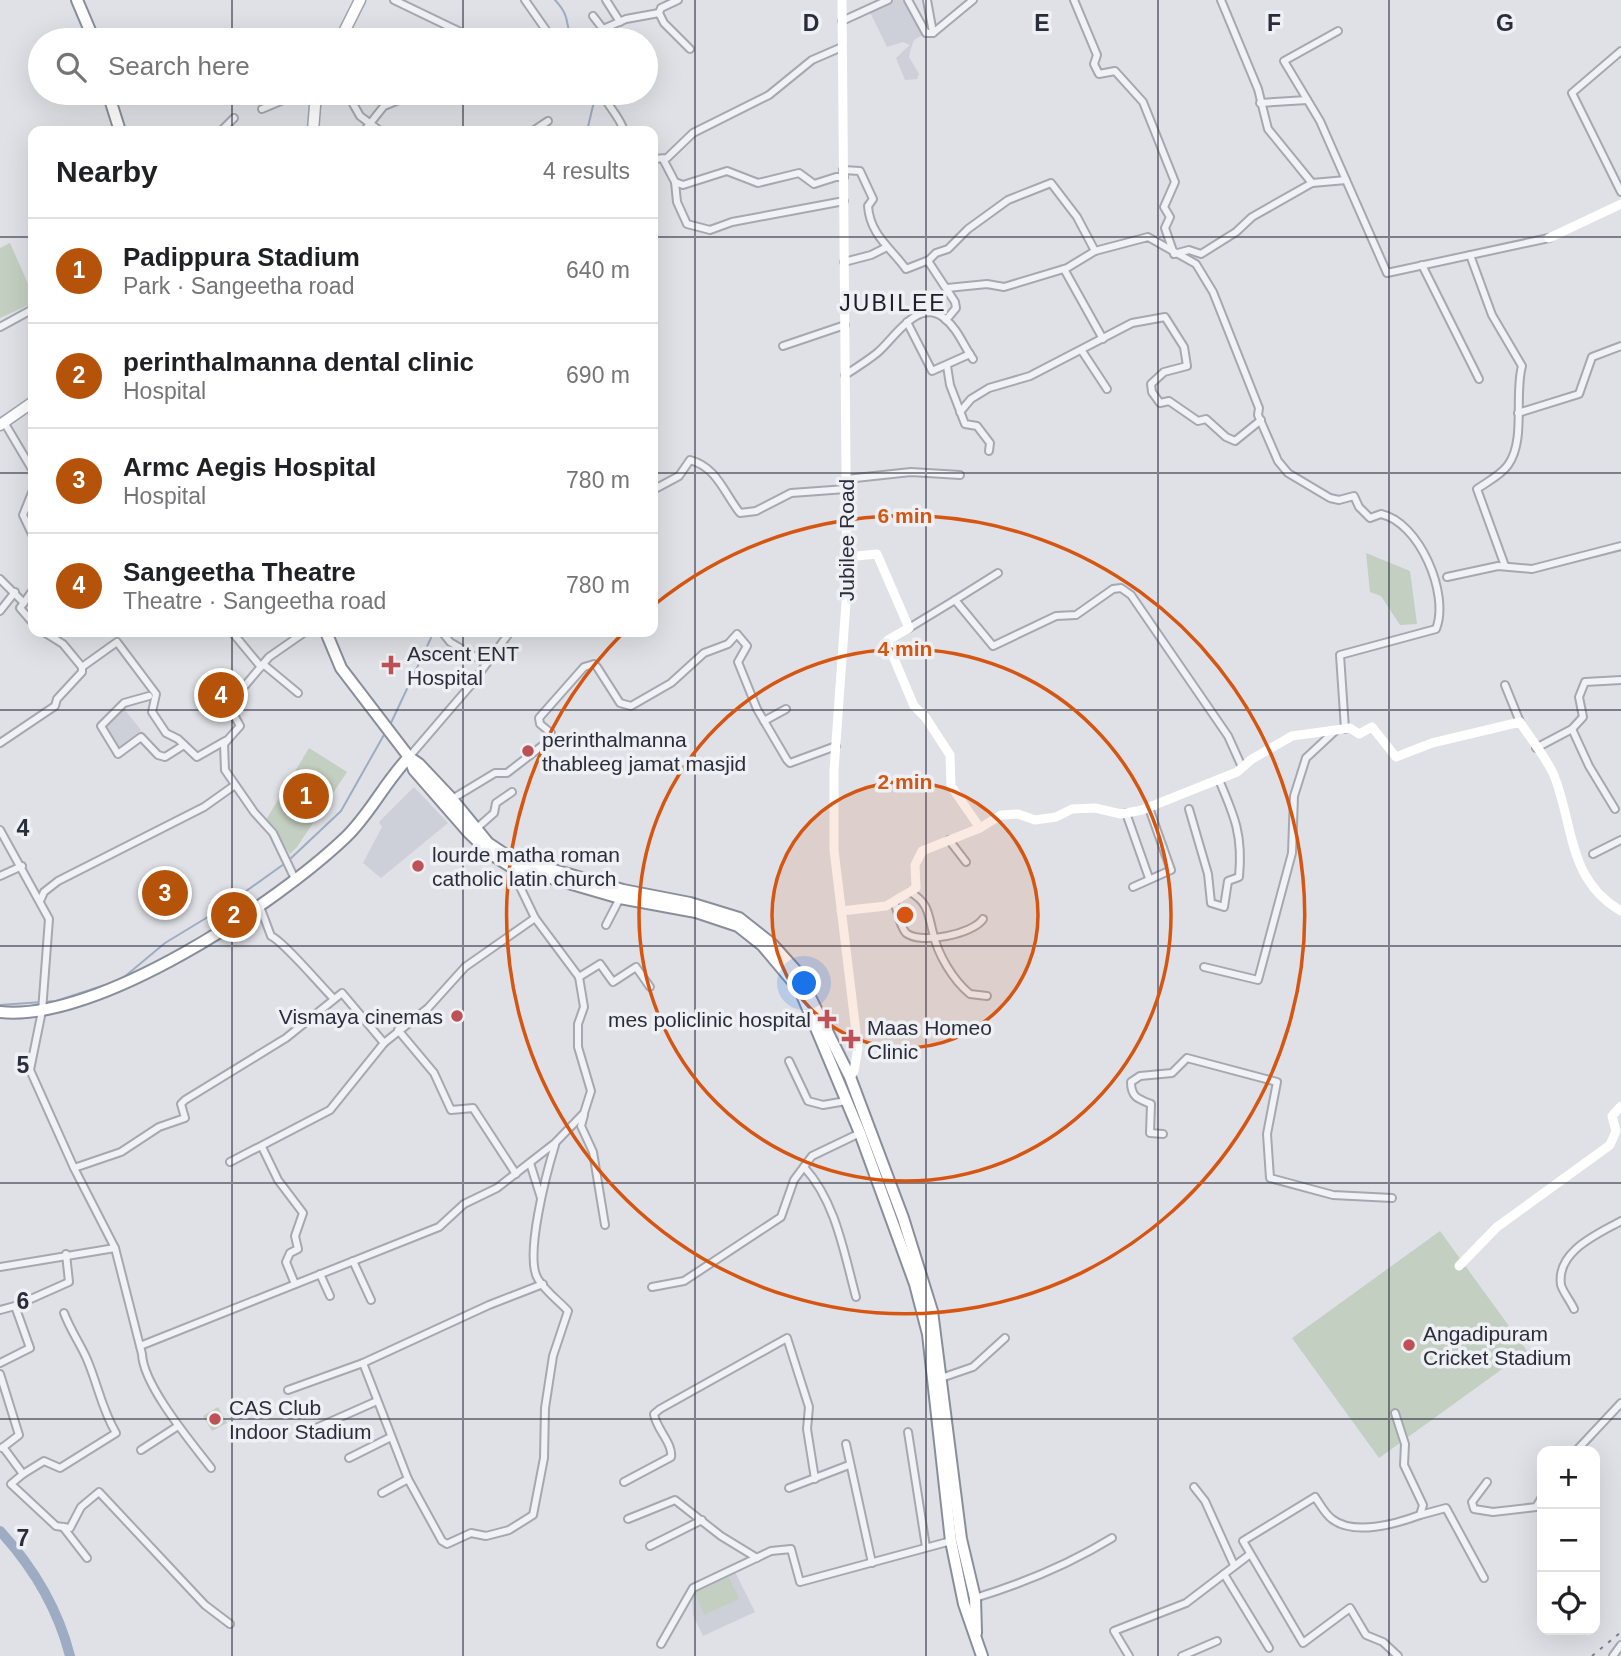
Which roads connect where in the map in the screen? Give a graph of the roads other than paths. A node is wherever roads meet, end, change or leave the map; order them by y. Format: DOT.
graph roads {
  1 [pos="77,0"];
  2 [pos="360,0"];
  3 [pos="394,0"];
  4 [pos="525,0"];
  5 [pos="606,0"];
  6 [pos="678,0"];
  7 [pos="842,0"];
  8 [pos="888,0"];
  9 [pos="908,0"];
  10 [pos="927,0"];
  11 [pos="973,0"];
  12 [pos="1074,0"];
  13 [pos="1221,0"];
  14 [pos="659,13"];
  15 [pos="593,16"];
  16 [pos="842,21"];
  17 [pos="620,22"];
  18 [pos="88,28"];
  19 [pos="346,28"];
  20 [pos="452,28"];
  21 [pos="545,28"];
  22 [pos="602,28"];
  23 [pos="605,28"];
  24 [pos="1338,31"];
  25 [pos="933,33"];
  26 [pos="842,47"];
  27 [pos="690,49"];
  28 [pos="1621,51"];
  29 [pos="1307,100"];
  30 [pos="1260,103"];
  31 [pos="112,105"];
  32 [pos="274,105"];
  33 [pos="310,105"];
  34 [pos="354,105"];
  35 [pos="386,105"];
  36 [pos="607,105"];
  37 [pos="262,109"];
  38 [pos="234,118"];
  39 [pos="548,121"];
  40 [pos="370,123"];
  41 [pos="118,126"];
  42 [pos="226,126"];
  43 [pos="312,126"];
  44 [pos="368,126"];
  45 [pos="374,126"];
  46 [pos="540,126"];
  47 [pos="622,126"];
  48 [pos="658,159"];
  49 [pos="663,159"];
  50 [pos="844,173"];
  51 [pos="1346,180"];
  52 [pos="675,182"];
  53 [pos="1312,183"];
  54 [pos="1621,192"];
  55 [pos="844,201"];
  56 [pos="1621,204"];
  57 [pos="1549,238"];
  58 [pos="885,248"];
  59 [pos="1095,251"];
  60 [pos="1174,254"];
  61 [pos="1470,255"];
  62 [pos="929,260"];
  63 [pos="844,262"];
  64 [pos="1422,265"];
  65 [pos="1064,269"];
  66 [pos="947,288"];
  67 [pos="28,312"];
  68 [pos="946,320"];
  69 [pos="907,322"];
  70 [pos="845,325"];
  71 [pos="0,327"];
  72 [pos="1103,339"];
  73 [pos="783,346"];
  74 [pos="1621,346"];
  75 [pos="1082,351"];
  76 [pos="947,366"];
  77 [pos="845,375"];
  78 [pos="1479,379"];
  79 [pos="1107,389"];
  80 [pos="28,406"];
  81 [pos="960,412"];
  82 [pos="1517,413"];
  83 [pos="1261,420"];
  84 [pos="2,424"];
  85 [pos="989,451"];
  86 [pos="28,463"];
  87 [pos="960,475"];
  88 [pos="846,484"];
  89 [pos="658,487"];
  90 [pos="28,502"];
  91 [pos="28,525"];
  92 [pos="1621,546"];
  93 [pos="847,557"];
  94 [pos="1505,566"];
  95 [pos="998,573"];
  96 [pos="1447,577"];
  97 [pos="0,579"];
  98 [pos="15,592"];
  99 [pos="28,597"];
  100 [pos="955,600"];
  101 [pos="24,603"];
  102 [pos="0,611"];
  103 [pos="28,618"];
  104 [pos="909,628"];
  105 [pos="52,637"];
  106 [pos="237,637"];
  107 [pos="298,637"];
  108 [pos="328,637"];
  109 [pos="446,637"];
  110 [pos="506,637"];
  111 [pos="486,663"];
  112 [pos="262,665"];
  113 [pos="82,667"];
  114 [pos="1621,680"];
  115 [pos="1505,685"];
  116 [pos="298,693"];
  117 [pos="149,696"];
  118 [pos="786,709"];
  119 [pos="764,721"];
  120 [pos="1520,722"];
  121 [pos="1345,729"];
  122 [pos="1572,729"];
  123 [pos="1335,731"];
  124 [pos="225,741"];
  125 [pos="0,743"];
  126 [pos="184,745"];
  127 [pos="836,746"];
  128 [pos="1536,748"];
  129 [pos="408,757"];
  130 [pos="1242,767"];
  131 [pos="1219,780"];
  132 [pos="235,785"];
  133 [pos="512,792"];
  134 [pos="452,799"];
  135 [pos="1149,807"];
  136 [pos="1189,809"];
  137 [pos="1615,809"];
  138 [pos="1126,813"];
  139 [pos="477,828"];
  140 [pos="980,828"];
  141 [pos="0,830"];
  142 [pos="949,840"];
  143 [pos="1621,840"];
  144 [pos="485,844"];
  145 [pos="1593,854"];
  146 [pos="966,863"];
  147 [pos="22,866"];
  148 [pos="510,866"];
  149 [pos="0,876"];
  150 [pos="1149,878"];
  151 [pos="295,879"];
  152 [pos="1133,887"];
  153 [pos="910,892"];
  154 [pos="620,898"];
  155 [pos="40,901"];
  156 [pos="894,902"];
  157 [pos="259,904"];
  158 [pos="841,911"];
  159 [pos="1621,911"];
  160 [pos="535,918"];
  161 [pos="983,919"];
  162 [pos="606,925"];
  163 [pos="935,940"];
  164 [pos="1205,967"];
  165 [pos="579,977"];
  166 [pos="650,987"];
  167 [pos="987,996"];
  168 [pos="334,999"];
  169 [pos="42,1005"];
  170 [pos="0,1012"];
  171 [pos="398,1030"];
  172 [pos="384,1042"];
  173 [pos="789,1061"];
  174 [pos="850,1077"];
  175 [pos="838,1081"];
  176 [pos="846,1101"];
  177 [pos="1621,1106"];
  178 [pos="584,1113"];
  179 [pos="860,1133"];
  180 [pos="1163,1134"];
  181 [pos="555,1143"];
  182 [pos="262,1147"];
  183 [pos="230,1162"];
  184 [pos="530,1163"];
  185 [pos="804,1167"];
  186 [pos="74,1168"];
  187 [pos="516,1174"];
  188 [pos="1392,1198"];
  189 [pos="542,1200"];
  190 [pos="1621,1221"];
  191 [pos="605,1225"];
  192 [pos="116,1248"];
  193 [pos="66,1254"];
  194 [pos="354,1261"];
  195 [pos="1459,1266"];
  196 [pos="0,1267"];
  197 [pos="320,1274"];
  198 [pos="295,1284"];
  199 [pos="543,1284"];
  200 [pos="652,1287"];
  201 [pos="330,1296"];
  202 [pos="856,1297"];
  203 [pos="371,1300"];
  204 [pos="15,1306"];
  205 [pos="1574,1309"];
  206 [pos="0,1310"];
  207 [pos="64,1313"];
  208 [pos="1005,1338"];
  209 [pos="140,1346"];
  210 [pos="0,1363"];
  211 [pos="363,1363"];
  212 [pos="0,1374"];
  213 [pos="941,1378"];
  214 [pos="1,1384"];
  215 [pos="288,1390"];
  216 [pos="377,1401"];
  217 [pos="1621,1403"];
  218 [pos="1395,1413"];
  219 [pos="178,1426"];
  220 [pos="316,1428"];
  221 [pos="908,1432"];
  222 [pos="391,1437"];
  223 [pos="846,1444"];
  224 [pos="1581,1446"];
  225 [pos="2,1448"];
  226 [pos="141,1450"];
  227 [pos="349,1458"];
  228 [pos="849,1465"];
  229 [pos="211,1468"];
  230 [pos="23,1474"];
  231 [pos="408,1479"];
  232 [pos="815,1479"];
  233 [pos="624,1482"];
  234 [pos="1486,1482"];
  235 [pos="1194,1487"];
  236 [pos="789,1488"];
  237 [pos="382,1493"];
  238 [pos="1537,1504"];
  239 [pos="1420,1515"];
  240 [pos="628,1519"];
  241 [pos="702,1520"];
  242 [pos="62,1527"];
  243 [pos="1112,1538"];
  244 [pos="951,1541"];
  245 [pos="650,1546"];
  246 [pos="926,1548"];
  247 [pos="1249,1555"];
  248 [pos="87,1558"];
  249 [pos="758,1558"];
  250 [pos="872,1563"];
  251 [pos="1234,1565"];
  252 [pos="1224,1574"];
  253 [pos="1484,1578"];
  254 [pos="975,1598"];
  255 [pos="230,1624"];
  256 [pos="976,1633"];
  257 [pos="1217,1641"];
  258 [pos="661,1644"];
  259 [pos="1621,1645"];
  260 [pos="1269,1648"];
  261 [pos="982,1656"];
  262 [pos="1129,1656"];
  263 [pos="1182,1656"];
  264 [pos="1398,1656"];
  265 [pos="1613,1656"];
  1 -- 18 [label="highway"];
  2 -- 19 [label="main road"];
  3 -- 20 [label="street"];
  4 -- 21 [label="street"];
  5 -- 17 [label="street"];
  6 -- 14 [label="street"];
  7 -- 16 [label="street, Jubilee Road"];
  8 -- 16 [label="street"];
  9 -- 25 [label="street"];
  10 -- 25 [label="street"];
  11 -- 25 [label="street"];
  12 -- 60 [label="street"];
  13 -- 30 [label="street"];
  14 -- 17 [label="street"];
  14 -- 27 [label="street"];
  15 -- 22 [label="street"];
  16 -- 26 [label="street, Jubilee Road"];
  17 -- 23 [label="street"];
  24 -- 29 [label="street"];
  26 -- 49 [label="street"];
  26 -- 50 [label="street, Jubilee Road"];
  28 -- 54 [label="street"];
  29 -- 30 [label="street"];
  29 -- 51 [label="street"];
  30 -- 53 [label="street"];
  31 -- 41 [label="highway"];
  32 -- 37 [label="street"];
  33 -- 43 [label="main road"];
  34 -- 40 [label="street"];
  35 -- 40 [label="street"];
  36 -- 47 [label="street"];
  38 -- 42 [label="street"];
  39 -- 46 [label="street"];
  40 -- 44 [label="street"];
  40 -- 45 [label="street"];
  48 -- 49 [label="street"];
  49 -- 52 [label="street"];
  50 -- 52 [label="street"];
  50 -- 55 [label="street, Jubilee Road"];
  50 -- 58 [label="street"];
  51 -- 53 [label="street"];
  51 -- 64 [label="street"];
  52 -- 55 [label="street"];
  53 -- 60 [label="street"];
  55 -- 63 [label="street, Jubilee Road"];
  56 -- 57 [label="street"];
  57 -- 61 [label="street"];
  58 -- 62 [label="street"];
  58 -- 63 [label="street"];
  59 -- 60 [label="street"];
  59 -- 62 [label="street"];
  59 -- 65 [label="street"];
  60 -- 83 [label="street"];
  61 -- 64 [label="street"];
  61 -- 82 [label="street"];
  62 -- 66 [label="street"];
  63 -- 70 [label="street, Jubilee Road"];
  64 -- 78 [label="street"];
  65 -- 66 [label="street"];
  65 -- 72 [label="street"];
  66 -- 68 [label="street"];
  67 -- 71 [label="street"];
  68 -- 69 [label="street"];
  68 -- 76 [label="street"];
  69 -- 76 [label="street"];
  69 -- 77 [label="street"];
  70 -- 73 [label="street"];
  70 -- 77 [label="street, Jubilee Road"];
  72 -- 75 [label="street"];
  72 -- 83 [label="street"];
  74 -- 82 [label="street"];
  75 -- 79 [label="street"];
  75 -- 81 [label="street"];
  76 -- 81 [label="street"];
  77 -- 88 [label="street, Jubilee Road"];
  80 -- 84 [label="main road"];
  81 -- 85 [label="street"];
  82 -- 94 [label="street"];
  83 -- 121 [label="street"];
  84 -- 86 [label="street"];
  87 -- 88 [label="street"];
  88 -- 89 [label="street"];
  88 -- 93 [label="street, Jubilee Road"];
  90 -- 91 [label="street"];
  92 -- 94 [label="street"];
  93 -- 104 [label="street"];
  93 -- 127 [label="street, Jubilee Road"];
  94 -- 96 [label="street"];
  95 -- 100 [label="street"];
  97 -- 98 [label="street"];
  98 -- 101 [label="street"];
  98 -- 102 [label="street"];
  99 -- 101 [label="street"];
  100 -- 104 [label="street"];
  100 -- 130 [label="street"];
  101 -- 103 [label="street"];
  104 -- 140 [label="street"];
  105 -- 113 [label="street"];
  106 -- 112 [label="street"];
  107 -- 112 [label="street"];
  108 -- 129 [label="highway"];
  109 -- 111 [label="street"];
  110 -- 111 [label="street"];
  111 -- 129 [label="street"];
  112 -- 116 [label="street"];
  112 -- 124 [label="street"];
  113 -- 125 [label="street"];
  113 -- 126 [label="street"];
  114 -- 122 [label="street"];
  115 -- 120 [label="street"];
  117 -- 126 [label="street"];
  118 -- 119 [label="street"];
  119 -- 127 [label="street"];
  119 -- 134 [label="street"];
  120 -- 121 [label="street"];
  120 -- 128 [label="street"];
  121 -- 123 [label="street"];
  122 -- 128 [label="street"];
  122 -- 137 [label="street"];
  123 -- 130 [label="street"];
  123 -- 164 [label="street"];
  124 -- 126 [label="street"];
  124 -- 132 [label="street"];
  127 -- 158 [label="street, Jubilee Road"];
  128 -- 159 [label="street"];
  129 -- 134 [label="highway"];
  129 -- 144 [label="highway"];
  129 -- 151 [label="highway"];
  130 -- 131 [label="street"];
  131 -- 135 [label="street"];
  131 -- 136 [label="street"];
  132 -- 151 [label="street"];
  132 -- 155 [label="street"];
  133 -- 139 [label="street"];
  134 -- 139 [label="highway"];
  135 -- 138 [label="street"];
  135 -- 150 [label="street"];
  138 -- 140 [label="street"];
  138 -- 150 [label="street"];
  139 -- 144 [label="highway"];
  140 -- 142 [label="street"];
  141 -- 147 [label="street"];
  142 -- 146 [label="street"];
  142 -- 153 [label="street"];
  143 -- 145 [label="street"];
  144 -- 148 [label="highway"];
  144 -- 174 [label="highway"];
  147 -- 149 [label="street"];
  147 -- 155 [label="street"];
  148 -- 154 [label="highway"];
  148 -- 160 [label="street"];
  150 -- 152 [label="street"];
  151 -- 157 [label="highway"];
  153 -- 156 [label="street"];
  153 -- 163 [label="street"];
  154 -- 162 [label="street"];
  154 -- 175 [label="highway"];
  155 -- 169 [label="street"];
  156 -- 158 [label="street"];
  156 -- 163 [label="street"];
  157 -- 168 [label="street"];
  157 -- 169 [label="highway"];
  158 -- 174 [label="street, Jubilee Road"];
  160 -- 165 [label="street"];
  160 -- 171 [label="street"];
  161 -- 163 [label="street"];
  163 -- 167 [label="street"];
  165 -- 166 [label="street"];
  165 -- 178 [label="street"];
  168 -- 172 [label="street"];
  168 -- 186 [label="street"];
  169 -- 170 [label="highway"];
  169 -- 186 [label="street"];
  171 -- 172 [label="street"];
  171 -- 187 [label="street"];
  172 -- 182 [label="street"];
  173 -- 176 [label="street"];
  174 -- 175 [label="highway"];
  174 -- 213 [label="highway"];
  175 -- 176 [label="highway"];
  176 -- 179 [label="highway"];
  177 -- 195 [label="street"];
  178 -- 181 [label="street"];
  178 -- 191 [label="street"];
  179 -- 185 [label="street"];
  179 -- 244 [label="highway"];
  180 -- 188 [label="street"];
  181 -- 184 [label="street"];
  181 -- 189 [label="street"];
  182 -- 183 [label="street"];
  182 -- 198 [label="street"];
  184 -- 187 [label="street"];
  184 -- 189 [label="street"];
  185 -- 200 [label="street"];
  185 -- 202 [label="street"];
  186 -- 192 [label="street"];
  187 -- 194 [label="street"];
  189 -- 199 [label="street"];
  190 -- 205 [label="street"];
  192 -- 193 [label="street"];
  192 -- 209 [label="street"];
  193 -- 196 [label="street"];
  193 -- 204 [label="street"];
  194 -- 197 [label="street"];
  194 -- 203 [label="street"];
  197 -- 198 [label="street"];
  197 -- 201 [label="street"];
  198 -- 209 [label="street"];
  199 -- 211 [label="street"];
  199 -- 231 [label="street"];
  204 -- 206 [label="street"];
  204 -- 210 [label="street"];
  207 -- 230 [label="street"];
  208 -- 213 [label="street"];
  209 -- 219 [label="street"];
  211 -- 215 [label="street"];
  211 -- 216 [label="street"];
  212 -- 214 [label="street"];
  213 -- 254 [label="highway"];
  214 -- 225 [label="street"];
  216 -- 220 [label="street"];
  216 -- 222 [label="street"];
  217 -- 224 [label="street"];
  218 -- 239 [label="street"];
  219 -- 226 [label="street"];
  219 -- 229 [label="street"];
  221 -- 246 [label="street"];
  222 -- 227 [label="street"];
  222 -- 231 [label="street"];
  223 -- 228 [label="street"];
  225 -- 230 [label="street"];
  228 -- 232 [label="street"];
  228 -- 250 [label="street"];
  230 -- 242 [label="street"];
  231 -- 237 [label="street"];
  232 -- 233 [label="street"];
  232 -- 236 [label="street"];
  234 -- 238 [label="street"];
  235 -- 251 [label="street"];
  239 -- 247 [label="street"];
  239 -- 253 [label="street"];
  240 -- 241 [label="street"];
  241 -- 245 [label="street"];
  241 -- 249 [label="street"];
  242 -- 248 [label="street"];
  242 -- 255 [label="street"];
  243 -- 254 [label="street"];
  244 -- 246 [label="street"];
  244 -- 256 [label="highway"];
  246 -- 250 [label="street"];
  247 -- 251 [label="street"];
  247 -- 264 [label="street"];
  249 -- 250 [label="street"];
  249 -- 258 [label="street"];
  251 -- 252 [label="street"];
  252 -- 260 [label="street"];
  252 -- 262 [label="street"];
  254 -- 256 [label="highway"];
  256 -- 261 [label="highway"];
  257 -- 263 [label="street"];
  259 -- 265 [label="street"];
}
